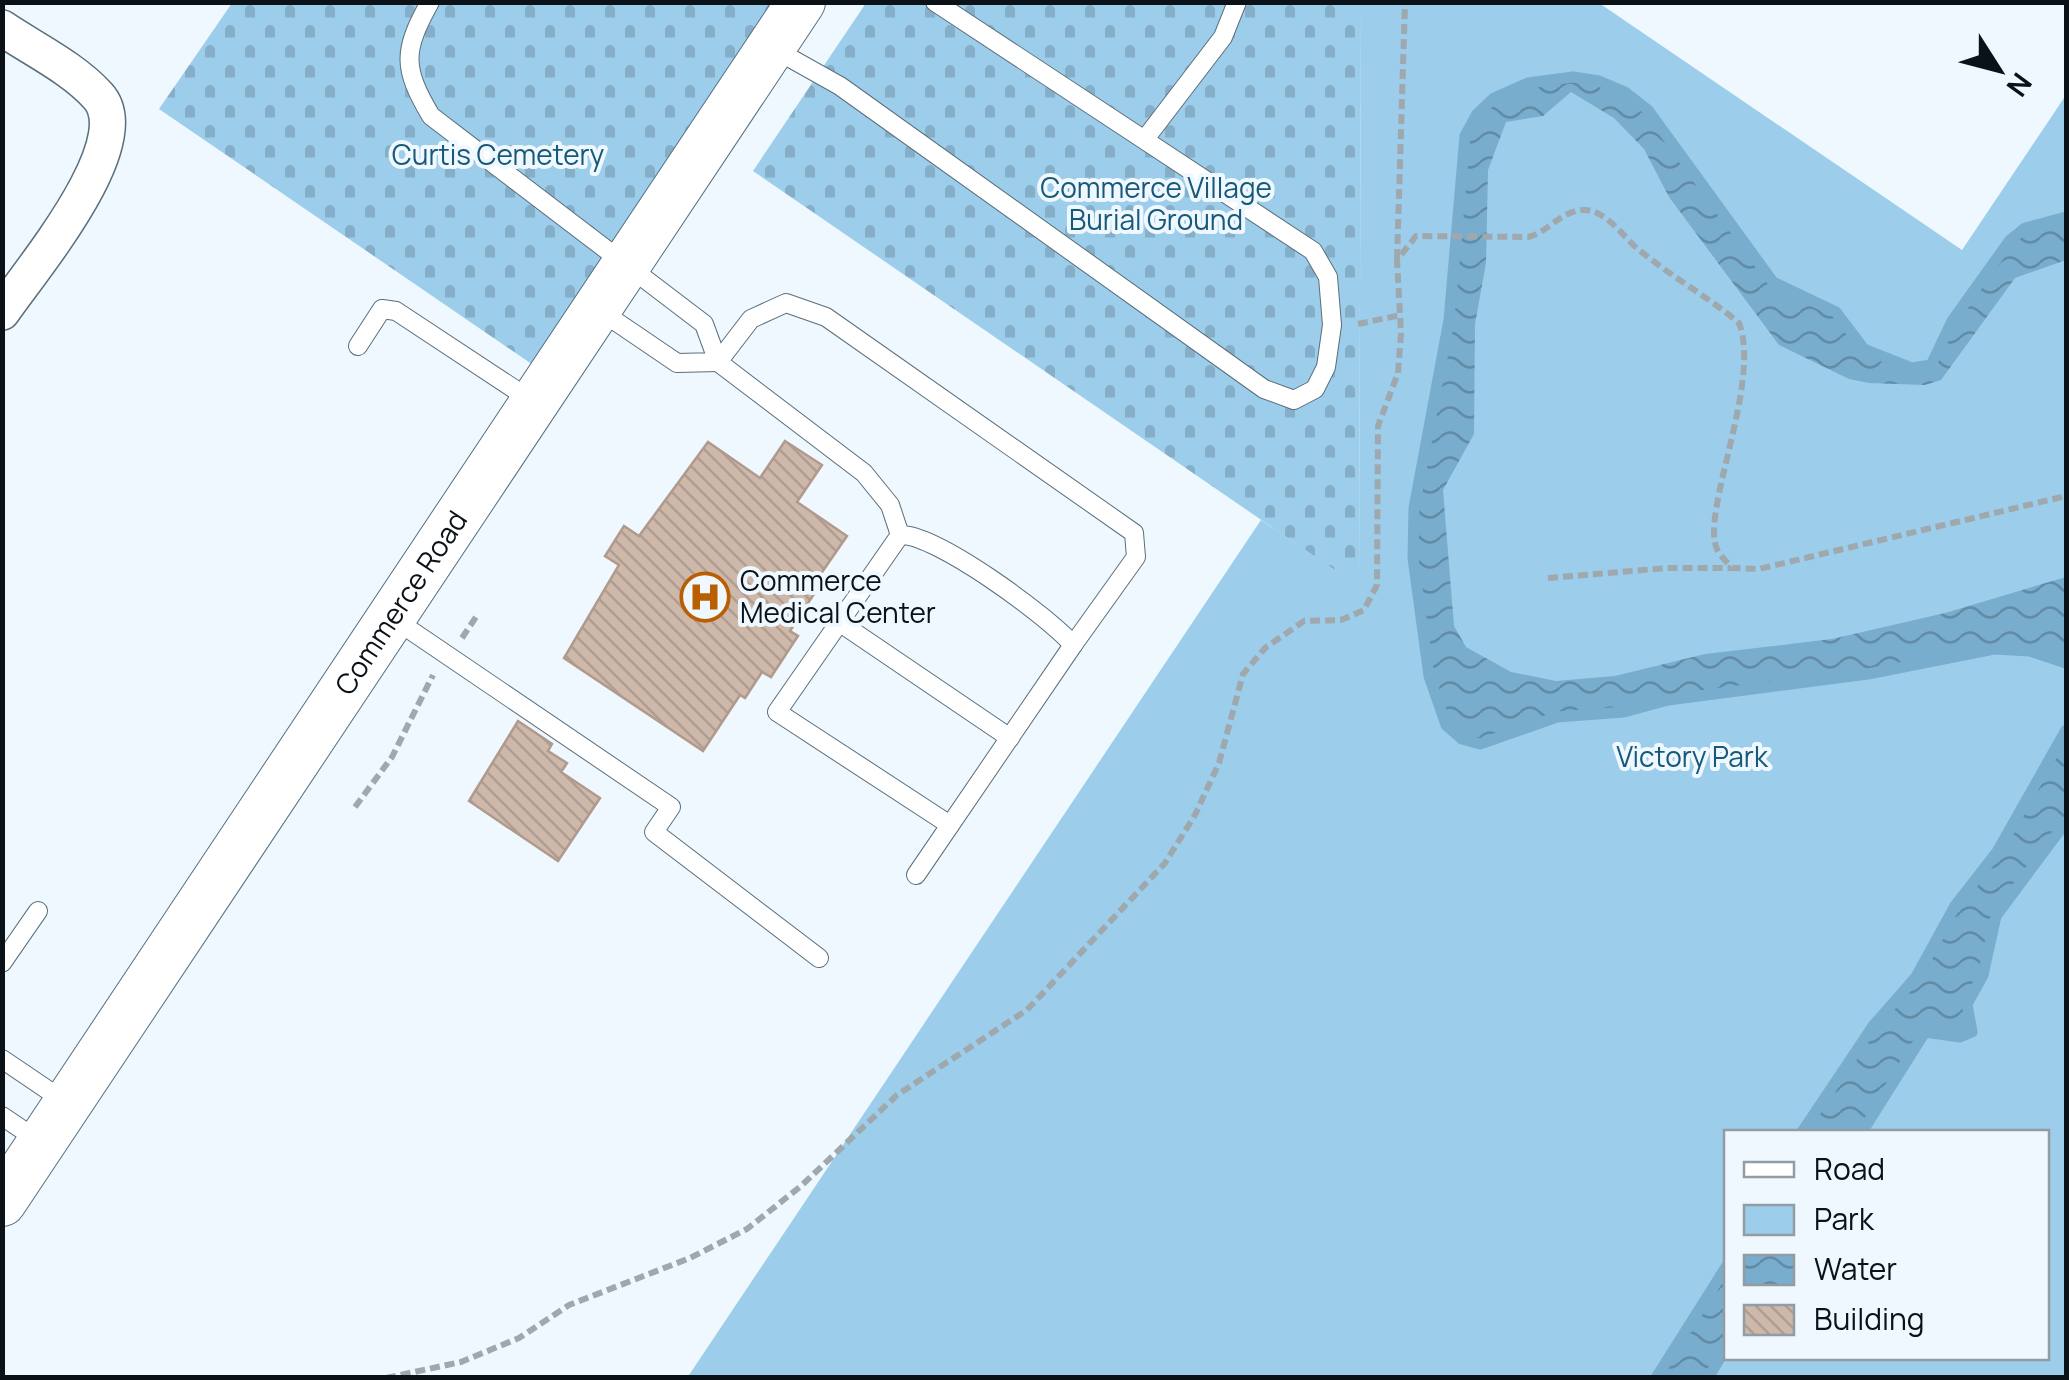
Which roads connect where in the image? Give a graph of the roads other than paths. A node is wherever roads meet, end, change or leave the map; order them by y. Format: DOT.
graph roads {
  1 [pos="430,2"];
  2 [pos="802,2"];
  3 [pos="936,2"];
  4 [pos="1237,2"];
  5 [pos="2,28"];
  6 [pos="772,48"];
  7 [pos="1145,139"];
  8 [pos="628,263"];
  9 [pos="598,310"];
  10 [pos="2,312"];
  11 [pos="358,346"];
  12 [pos="718,362"];
  13 [pos="534,402"];
  14 [pos="900,535"];
  15 [pos="390,617"];
  16 [pos="839,622"];
  17 [pos="1074,645"];
  18 [pos="1010,738"];
  19 [pos="950,825"];
  20 [pos="916,875"];
  21 [pos="38,911"];
  22 [pos="819,958"];
  23 [pos="2,963"];
  24 [pos="2,1058"];
  25 [pos="68,1104"];
  26 [pos="2,1116"];
  27 [pos="41,1142"];
  28 [pos="2,1202"];
  1 -- 8 [label="lane"];
  2 -- 6 [label="main road, Commerce Road"];
  3 -- 7 [label="lane"];
  4 -- 7 [label="lane"];
  5 -- 10 [label="street"];
  6 -- 7 [label="lane"];
  6 -- 8 [label="main road, Commerce Road"];
  8 -- 9 [label="main road, Commerce Road"];
  8 -- 12 [label="lane"];
  9 -- 12 [label="lane"];
  9 -- 13 [label="main road, Commerce Road"];
  11 -- 13 [label="lane"];
  12 -- 14 [label="lane"];
  12 -- 17 [label="lane"];
  13 -- 15 [label="main road, Commerce Road"];
  14 -- 16 [label="lane"];
  14 -- 17 [label="lane"];
  15 -- 22 [label="lane"];
  15 -- 25 [label="main road, Commerce Road"];
  16 -- 18 [label="lane"];
  16 -- 19 [label="lane"];
  17 -- 18 [label="lane"];
  18 -- 19 [label="lane"];
  19 -- 20 [label="lane"];
  21 -- 23 [label="lane"];
  24 -- 25 [label="lane"];
  25 -- 27 [label="main road, Commerce Road"];
  26 -- 27 [label="lane"];
  27 -- 28 [label="main road, Commerce Road"];
}
